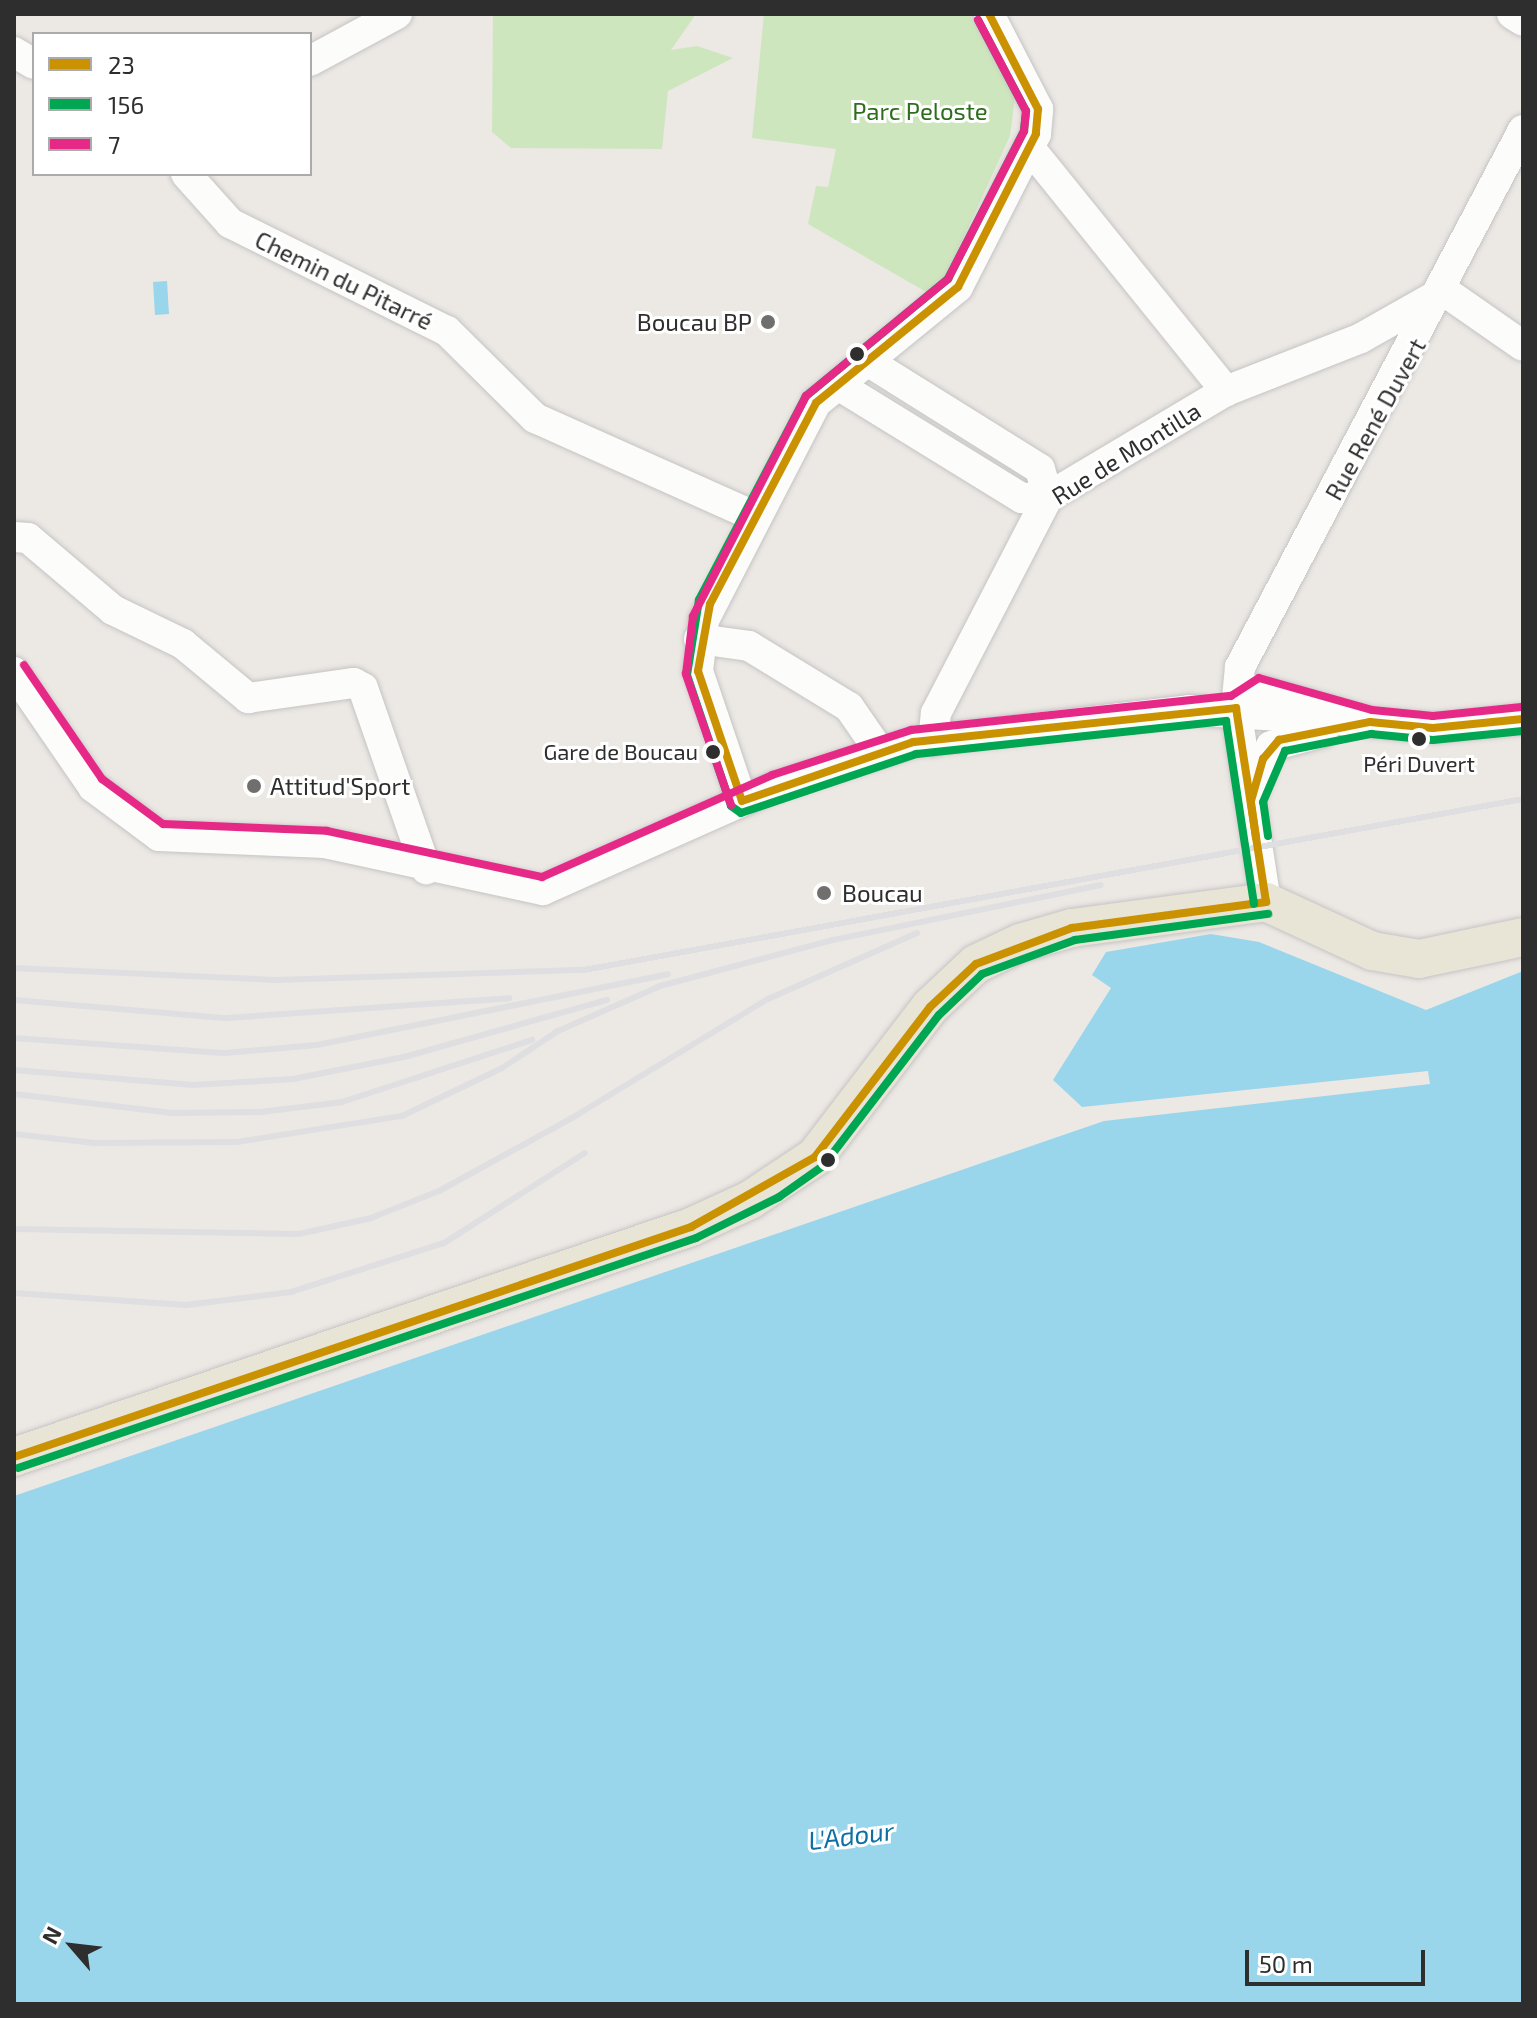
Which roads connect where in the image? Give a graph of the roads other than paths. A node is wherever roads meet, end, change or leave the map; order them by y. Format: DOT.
graph roads {
  1 [pos="397,14"];
  2 [pos="989,14"];
  3 [pos="1512,14"];
  4 [pos="1523,21"];
  5 [pos="14,52"];
  6 [pos="312,60"];
  7 [pos="32,63"];
  8 [pos="1523,130"];
  9 [pos="1029,147"];
  10 [pos="196,178"];
  11 [pos="1444,291"];
  12 [pos="1523,346"];
  13 [pos="867,361"];
  14 [pos="838,385"];
  15 [pos="1226,391"];
  16 [pos="1048,497"];
  17 [pos="756,517"];
  18 [pos="14,537"];
  19 [pos="699,639"];
  20 [pos="14,672"];
  21 [pos="1236,708"];
  22 [pos="1523,719"];
  23 [pos="1370,722"];
  24 [pos="933,741"];
  25 [pos="880,752"];
  26 [pos="742,801"];
  27 [pos="1251,801"];
  28 [pos="426,869"];
  29 [pos="1266,902"];
  30 [pos="1523,937"];
  31 [pos="14,1457"];
  1 -- 6 [label="street"];
  2 -- 9 [label="street"];
  3 -- 4 [label="street"];
  5 -- 7 [label="street"];
  8 -- 11 [label="street, Rue René Duvert"];
  9 -- 13 [label="street"];
  9 -- 15 [label="street"];
  10 -- 17 [label="street, Chemin du Pitarré"];
  11 -- 12 [label="street"];
  11 -- 15 [label="street, Rue de Montilla"];
  11 -- 21 [label="street, Rue René Duvert"];
  13 -- 14 [label="street"];
  13 -- 16 [label="street"];
  14 -- 16 [label="street"];
  14 -- 17 [label="street"];
  15 -- 16 [label="street, Rue de Montilla"];
  16 -- 24 [label="street, Rue de Montilla"];
  17 -- 19 [label="street"];
  18 -- 28 [label="street"];
  19 -- 25 [label="street"];
  19 -- 26 [label="street"];
  20 -- 28 [label="street"];
  21 -- 23 [label="street"];
  21 -- 24 [label="street"];
  21 -- 27 [label="street, Rue René Duvert"];
  22 -- 23 [label="street"];
  23 -- 27 [label="street"];
  24 -- 25 [label="street"];
  25 -- 26 [label="street"];
  26 -- 28 [label="street"];
  27 -- 29 [label="street, Rue René Duvert"];
  29 -- 30 [label="main road"];
  29 -- 31 [label="main road"];
}
